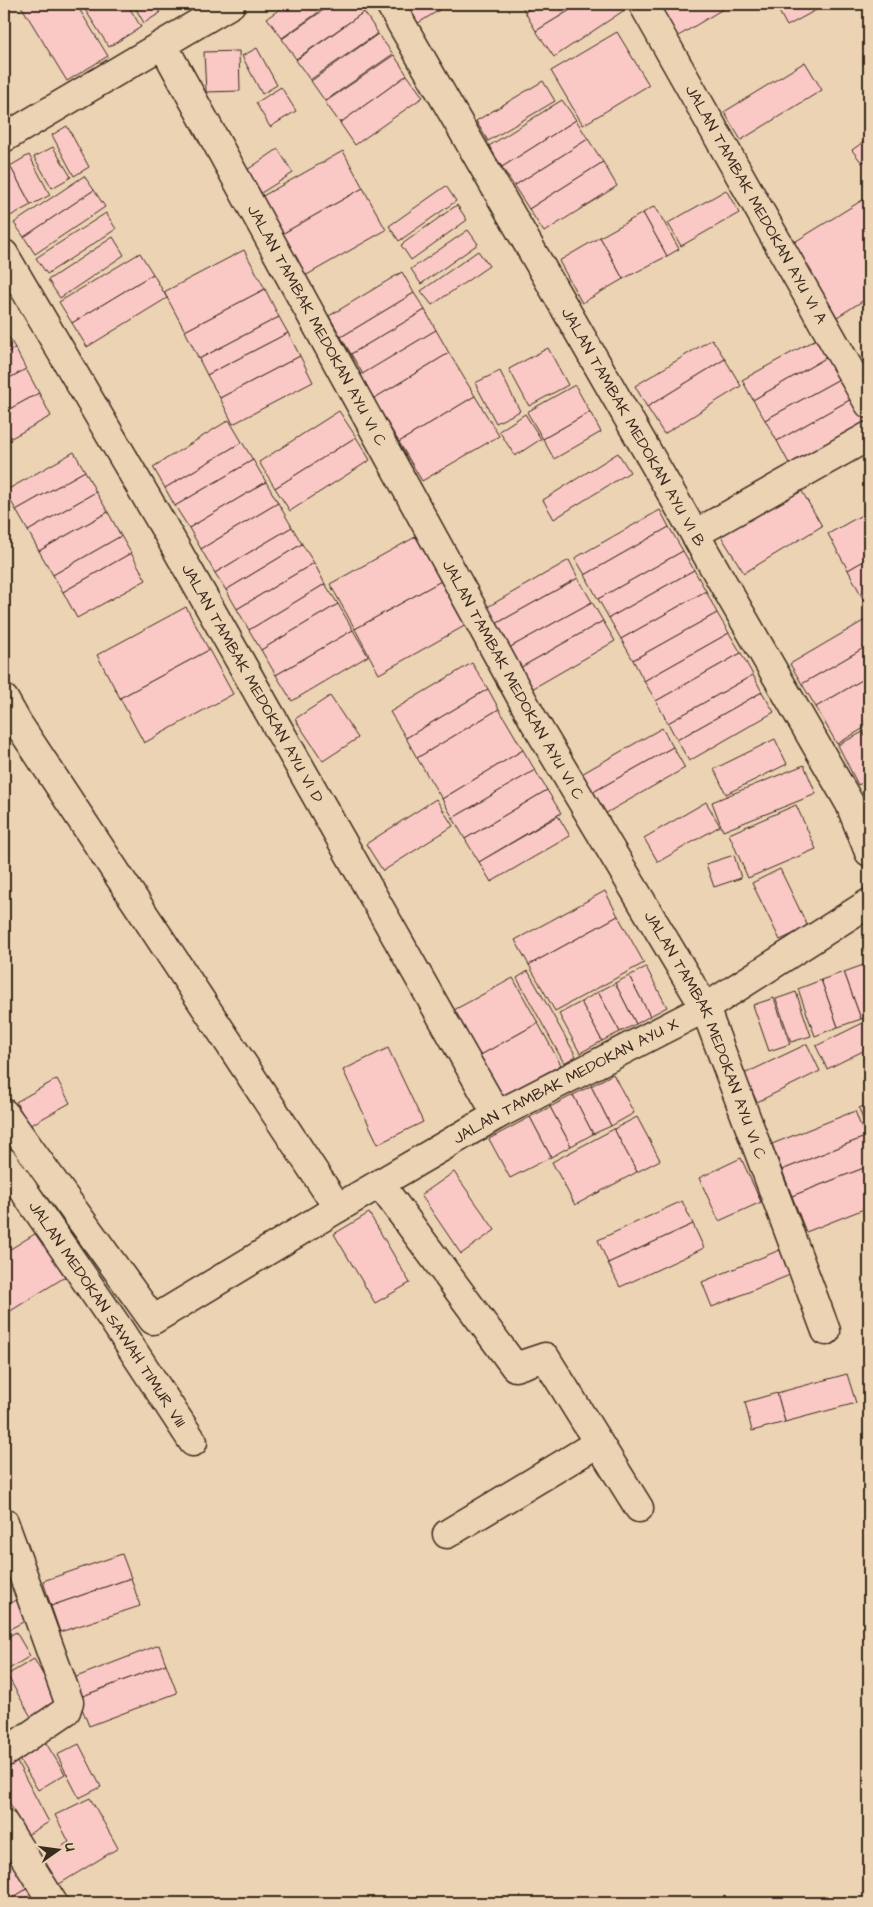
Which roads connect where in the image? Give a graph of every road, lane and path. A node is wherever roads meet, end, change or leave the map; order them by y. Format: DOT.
graph roads {
  1 [pos="231,4"];
  2 [pos="390,4"];
  3 [pos="643,4"];
  4 [pos="163,45"];
  5 [pos="4,138"];
  6 [pos="4,254"];
  7 [pos="869,404"];
  8 [pos="869,436"];
  9 [pos="695,534"];
  10 [pos="4,699"];
  11 [pos="860,799"];
  12 [pos="869,852"];
  13 [pos="869,903"];
  14 [pos="705,1008"];
  15 [pos="4,1113"];
  16 [pos="497,1115"];
  17 [pos="4,1162"];
  18 [pos="380,1184"];
  19 [pos="338,1208"];
  20 [pos="826,1331"];
  21 [pos="193,1442"];
  22 [pos="598,1442"];
  23 [pos="639,1508"];
  24 [pos="4,1522"];
  25 [pos="447,1534"];
  26 [pos="4,1753"];
  27 [pos="4,1824"];
  28 [pos="53,1903"];
  1 -- 4 [label="street"];
  2 -- 9 [label="street, JALAN TAMBAK MEDOKAN AYU VI B"];
  3 -- 7 [label="street, JALAN TAMBAK MEDOKAN AYU VI A"];
  4 -- 5 [label="street"];
  4 -- 14 [label="street, JALAN TAMBAK MEDOKAN AYU VI C"];
  6 -- 16 [label="street, JALAN TAMBAK MEDOKAN AYU VI D"];
  8 -- 9 [label="street"];
  9 -- 11 [label="street, JALAN TAMBAK MEDOKAN AYU VI B"];
  10 -- 19 [label="street"];
  11 -- 12 [label="street, JALAN TAMBAK MEDOKAN AYU VI B"];
  13 -- 14 [label="street, JALAN TAMBAK MEDOKAN AYU X"];
  14 -- 16 [label="street, JALAN TAMBAK MEDOKAN AYU X"];
  14 -- 20 [label="street, JALAN TAMBAK MEDOKAN AYU VI C"];
  15 -- 19 [label="street, JALAN TAMBAK MEDOKAN AYU X"];
  16 -- 18 [label="street, JALAN TAMBAK MEDOKAN AYU X"];
  17 -- 21 [label="street, JALAN MEDOKAN SAWAH TIMUR VIII"];
  18 -- 19 [label="street, JALAN TAMBAK MEDOKAN AYU X"];
  18 -- 22 [label="street"];
  22 -- 23 [label="street"];
  22 -- 25 [label="street"];
  24 -- 26 [label="street"];
  27 -- 28 [label="street"];
}
